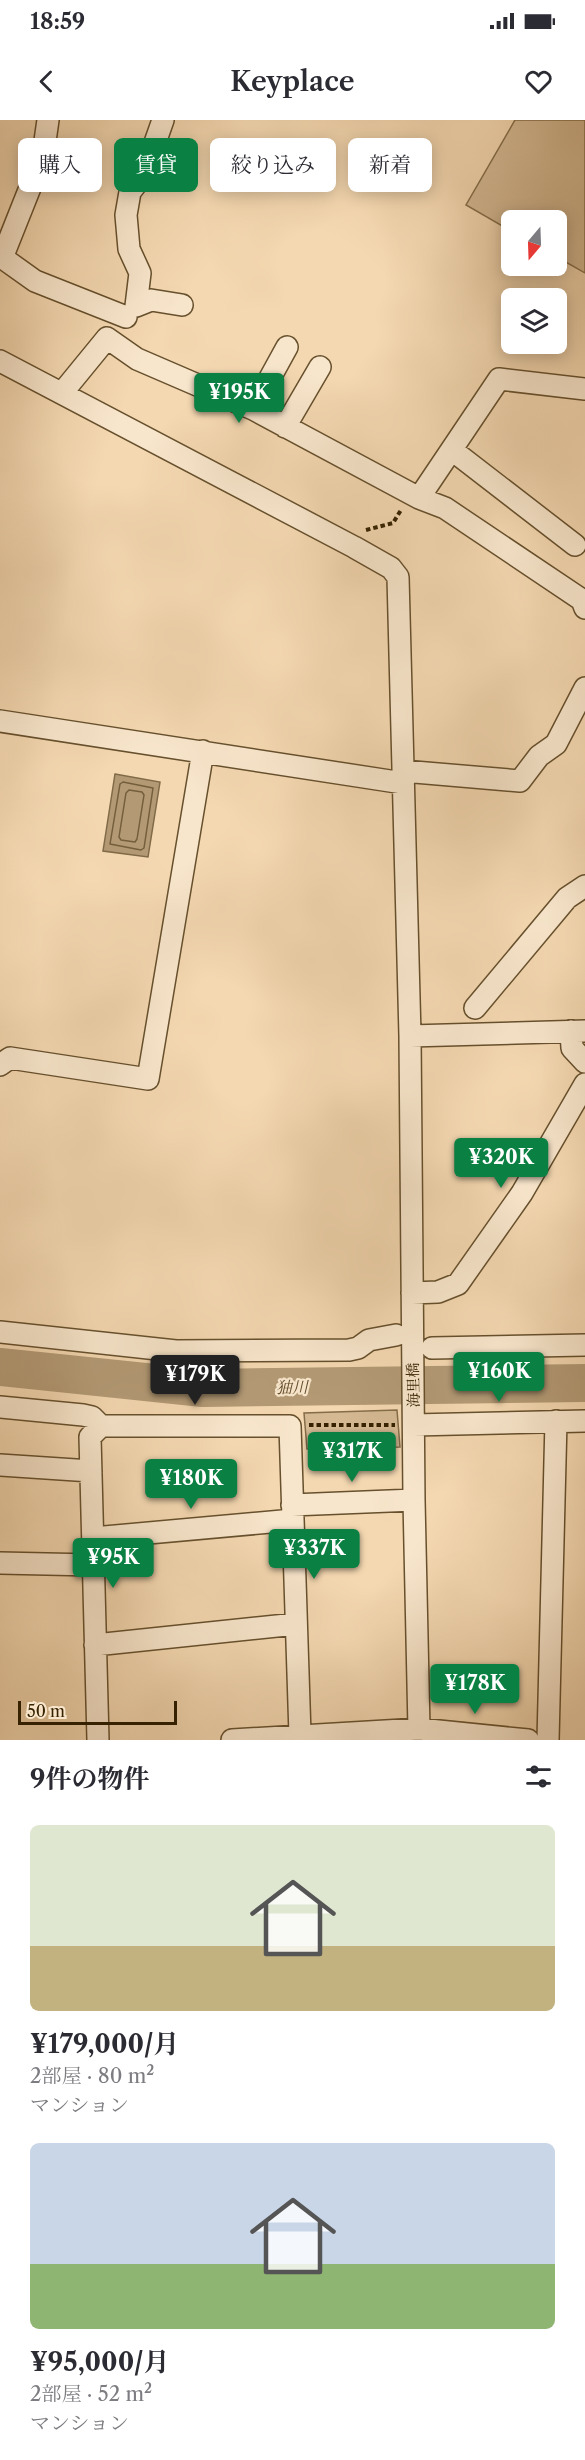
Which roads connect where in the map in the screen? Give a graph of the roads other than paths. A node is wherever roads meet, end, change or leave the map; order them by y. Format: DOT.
graph roads {
  1 [pos="48,120"];
  2 [pos="162,120"];
  3 [pos="1,257"];
  4 [pos="182,305"];
  5 [pos="131,311"];
  6 [pos="107,338"];
  7 [pos="287,347"];
  8 [pos="0,360"];
  9 [pos="320,367"];
  10 [pos="585,389"];
  11 [pos="62,393"];
  12 [pos="253,409"];
  13 [pos="285,427"];
  14 [pos="452,450"];
  15 [pos="415,496"];
  16 [pos="575,545"];
  17 [pos="584,603"];
  18 [pos="585,688"];
  19 [pos="0,721"];
  20 [pos="203,751"];
  21 [pos="403,777"];
  22 [pos="584,889"];
  23 [pos="475,1008"];
  24 [pos="578,1031"];
  25 [pos="410,1036"];
  26 [pos="585,1062"];
  27 [pos="0,1065"];
  28 [pos="585,1084"];
  29 [pos="412,1293"];
  30 [pos="0,1332"];
  31 [pos="396,1335"];
  32 [pos="585,1345"];
  33 [pos="422,1349"];
  34 [pos="0,1407"];
  35 [pos="556,1421"];
  36 [pos="585,1421"];
  37 [pos="413,1422"];
  38 [pos="101,1426"];
  39 [pos="0,1465"];
  40 [pos="91,1472"];
  41 [pos="414,1500"];
  42 [pos="292,1513"];
  43 [pos="93,1538"];
  44 [pos="0,1563"];
  45 [pos="93,1565"];
  46 [pos="296,1624"];
  47 [pos="95,1645"];
  48 [pos="419,1729"];
  49 [pos="300,1736"];
  50 [pos="500,1739"];
  51 [pos="98,1740"];
  52 [pos="232,1740"];
  53 [pos="528,1740"];
  54 [pos="548,1740"];
  1 -- 3 [label="street"];
  2 -- 5 [label="street"];
  3 -- 5 [label="street"];
  4 -- 5 [label="street"];
  5 -- 6 [label="street"];
  6 -- 11 [label="street"];
  6 -- 12 [label="street"];
  7 -- 12 [label="street"];
  8 -- 11 [label="street"];
  9 -- 13 [label="street"];
  10 -- 14 [label="street"];
  11 -- 21 [label="street, 海里橋"];
  12 -- 13 [label="street"];
  13 -- 15 [label="street"];
  14 -- 15 [label="street"];
  14 -- 16 [label="street"];
  15 -- 17 [label="street"];
  18 -- 21 [label="street"];
  19 -- 20 [label="street"];
  20 -- 21 [label="street"];
  20 -- 27 [label="street"];
  21 -- 25 [label="street, 海里橋"];
  22 -- 23 [label="street"];
  24 -- 25 [label="street"];
  24 -- 26 [label="street"];
  25 -- 29 [label="street, 海里橋"];
  28 -- 29 [label="street"];
  29 -- 33 [label="street, 海里橋"];
  30 -- 31 [label="street"];
  32 -- 33 [label="street"];
  33 -- 37 [label="street, 海里橋"];
  34 -- 38 [label="street"];
  35 -- 36 [label="street"];
  35 -- 37 [label="street"];
  35 -- 54 [label="street"];
  37 -- 41 [label="street, 海里橋"];
  38 -- 40 [label="street"];
  38 -- 42 [label="street"];
  39 -- 40 [label="street"];
  40 -- 43 [label="street"];
  41 -- 42 [label="street"];
  41 -- 48 [label="street, 海里橋"];
  42 -- 43 [label="street"];
  42 -- 46 [label="street"];
  43 -- 45 [label="street"];
  44 -- 45 [label="street"];
  45 -- 47 [label="street"];
  46 -- 47 [label="street"];
  46 -- 49 [label="street"];
  47 -- 51 [label="street"];
  48 -- 49 [label="street"];
  48 -- 50 [label="street"];
  49 -- 52 [label="street"];
  50 -- 53 [label="street"];
}
